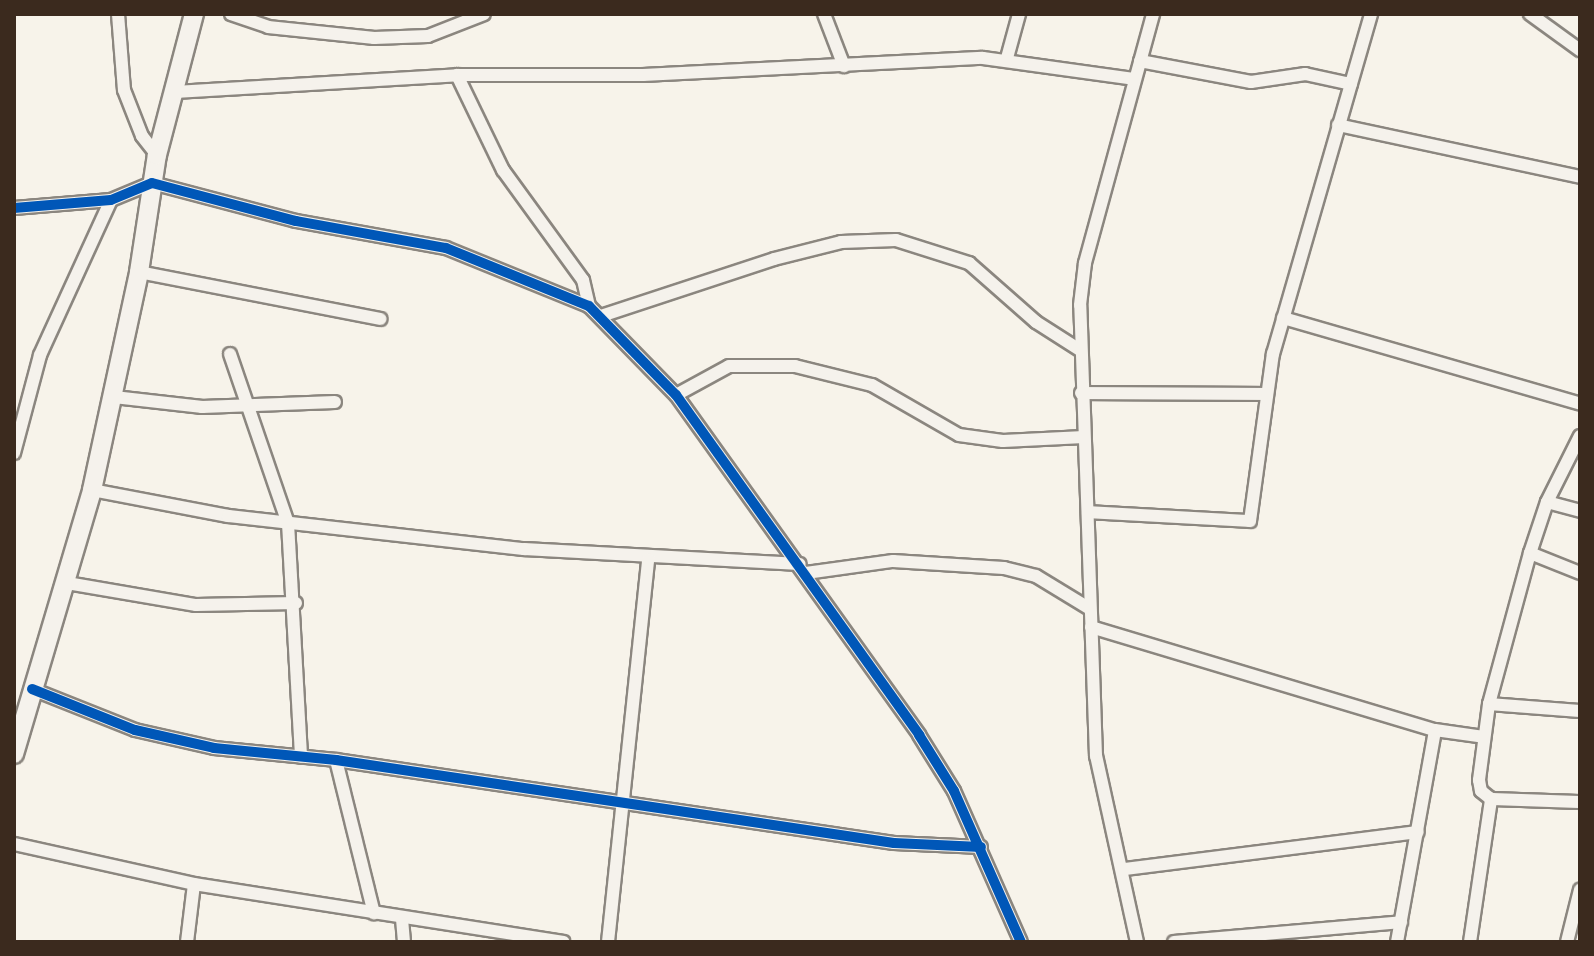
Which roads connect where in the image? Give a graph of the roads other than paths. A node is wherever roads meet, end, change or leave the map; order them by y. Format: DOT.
graph roads {
  1 [pos="118,14"];
  2 [pos="194,14"];
  3 [pos="231,14"];
  4 [pos="484,14"];
  5 [pos="824,14"];
  6 [pos="1019,14"];
  7 [pos="1153,14"];
  8 [pos="1371,14"];
  9 [pos="1530,14"];
  10 [pos="1580,50"];
  11 [pos="1007,58"];
  12 [pos="1140,61"];
  13 [pos="844,66"];
  14 [pos="457,75"];
  15 [pos="1134,79"];
  16 [pos="1351,84"];
  17 [pos="175,92"];
  18 [pos="1338,125"];
  19 [pos="157,155"];
  20 [pos="1580,177"];
  21 [pos="152,183"];
  22 [pos="111,200"];
  23 [pos="14,208"];
  24 [pos="139,272"];
  25 [pos="589,306"];
  26 [pos="601,316"];
  27 [pos="1283,318"];
  28 [pos="380,319"];
  29 [pos="1080,350"];
  30 [pos="230,354"];
  31 [pos="1081,393"];
  32 [pos="1266,394"];
  33 [pos="676,395"];
  34 [pos="114,397"];
  35 [pos="335,402"];
  36 [pos="1580,404"];
  37 [pos="247,405"];
  38 [pos="1580,436"];
  39 [pos="1084,437"];
  40 [pos="14,453"];
  41 [pos="92,490"];
  42 [pos="1547,502"];
  43 [pos="1580,511"];
  44 [pos="1088,512"];
  45 [pos="288,523"];
  46 [pos="1530,553"];
  47 [pos="648,559"];
  48 [pos="803,568"];
  49 [pos="1580,573"];
  50 [pos="67,583"];
  51 [pos="296,603"];
  52 [pos="1090,609"];
  53 [pos="1091,627"];
  54 [pos="32,689"];
  55 [pos="1489,704"];
  56 [pos="1580,711"];
  57 [pos="1435,730"];
  58 [pos="1484,737"];
  59 [pos="14,754"];
  60 [pos="301,757"];
  61 [pos="336,760"];
  62 [pos="1491,799"];
  63 [pos="620,801"];
  64 [pos="1580,802"];
  65 [pos="1418,832"];
  66 [pos="14,844"];
  67 [pos="981,847"];
  68 [pos="1125,869"];
  69 [pos="194,884"];
  70 [pos="1580,890"];
  71 [pos="374,913"];
  72 [pos="402,919"];
  73 [pos="1401,922"];
  74 [pos="187,942"];
  75 [pos="404,942"];
  76 [pos="563,942"];
  77 [pos="608,942"];
  78 [pos="1021,942"];
  79 [pos="1137,942"];
  80 [pos="1174,942"];
  81 [pos="1397,942"];
  82 [pos="1470,942"];
  83 [pos="1567,942"];
  1 -- 19 [label="street"];
  2 -- 17 [label="street"];
  3 -- 4 [label="street"];
  5 -- 13 [label="street"];
  6 -- 11 [label="street"];
  7 -- 12 [label="street"];
  8 -- 16 [label="street"];
  9 -- 10 [label="street"];
  11 -- 13 [label="street"];
  11 -- 15 [label="street"];
  12 -- 15 [label="street"];
  12 -- 16 [label="street"];
  13 -- 14 [label="street"];
  14 -- 17 [label="street"];
  14 -- 25 [label="street"];
  15 -- 29 [label="street"];
  16 -- 18 [label="street"];
  17 -- 19 [label="street"];
  18 -- 20 [label="street"];
  18 -- 27 [label="street"];
  19 -- 21 [label="street"];
  21 -- 22 [label="street"];
  21 -- 24 [label="street"];
  21 -- 25 [label="street"];
  22 -- 23 [label="street"];
  22 -- 40 [label="street"];
  24 -- 28 [label="street"];
  24 -- 34 [label="street"];
  25 -- 26 [label="street"];
  26 -- 29 [label="street"];
  26 -- 33 [label="street"];
  27 -- 32 [label="street"];
  27 -- 36 [label="street"];
  29 -- 31 [label="street"];
  30 -- 37 [label="street"];
  31 -- 32 [label="street"];
  31 -- 39 [label="street"];
  32 -- 44 [label="street"];
  33 -- 39 [label="street"];
  33 -- 48 [label="street"];
  34 -- 37 [label="street"];
  34 -- 41 [label="street"];
  35 -- 37 [label="street"];
  37 -- 45 [label="street"];
  38 -- 42 [label="street"];
  39 -- 44 [label="street"];
  41 -- 45 [label="street"];
  41 -- 50 [label="street"];
  42 -- 43 [label="street"];
  42 -- 46 [label="street"];
  44 -- 52 [label="street"];
  45 -- 47 [label="street"];
  45 -- 51 [label="street"];
  46 -- 49 [label="street"];
  46 -- 55 [label="street"];
  47 -- 48 [label="street"];
  47 -- 63 [label="street"];
  48 -- 52 [label="street"];
  48 -- 67 [label="street"];
  50 -- 51 [label="street"];
  50 -- 54 [label="street"];
  51 -- 60 [label="street"];
  52 -- 53 [label="street"];
  53 -- 57 [label="street"];
  53 -- 68 [label="street"];
  54 -- 59 [label="street"];
  54 -- 60 [label="street"];
  55 -- 56 [label="street"];
  55 -- 58 [label="street"];
  57 -- 58 [label="street"];
  57 -- 65 [label="street"];
  58 -- 62 [label="street"];
  60 -- 61 [label="street"];
  61 -- 63 [label="street"];
  61 -- 71 [label="street"];
  62 -- 64 [label="street"];
  62 -- 82 [label="street"];
  63 -- 67 [label="street"];
  63 -- 77 [label="street"];
  65 -- 68 [label="street"];
  65 -- 73 [label="street"];
  66 -- 69 [label="street"];
  67 -- 78 [label="street"];
  68 -- 79 [label="street"];
  69 -- 71 [label="street"];
  69 -- 74 [label="street"];
  70 -- 83 [label="street"];
  71 -- 72 [label="street"];
  72 -- 75 [label="street"];
  72 -- 76 [label="street"];
  73 -- 80 [label="street"];
  73 -- 81 [label="street"];
}
